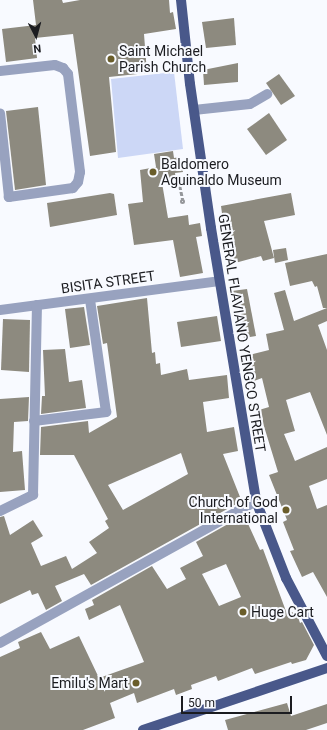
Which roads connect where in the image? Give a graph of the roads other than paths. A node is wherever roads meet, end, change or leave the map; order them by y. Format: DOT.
graph roads {
  1 [pos="181,0"];
  2 [pos="0,71"];
  3 [pos="267,94"];
  4 [pos="194,110"];
  5 [pos="0,113"];
  6 [pos="219,280"];
  7 [pos="90,300"];
  8 [pos="37,305"];
  9 [pos="0,310"];
  10 [pos="34,421"];
  11 [pos="256,501"];
  12 [pos="0,511"];
  13 [pos="1,641"];
  14 [pos="327,656"];
  15 [pos="327,668"];
  16 [pos="143,730"];
  1 -- 4 [label="main road, GENERAL FLAVIANO YENGCO STREET"];
  2 -- 5 [label="street"];
  3 -- 4 [label="street"];
  4 -- 6 [label="main road, GENERAL FLAVIANO YENGCO STREET"];
  6 -- 7 [label="street, BISITA STREET"];
  6 -- 11 [label="main road, GENERAL FLAVIANO YENGCO STREET"];
  7 -- 8 [label="street, BISITA STREET"];
  7 -- 10 [label="street"];
  8 -- 9 [label="street, BISITA STREET"];
  8 -- 10 [label="street"];
  10 -- 12 [label="street"];
  11 -- 13 [label="street"];
  11 -- 14 [label="main road, GENERAL FLAVIANO YENGCO STREET"];
  15 -- 16 [label="main road"];
}
